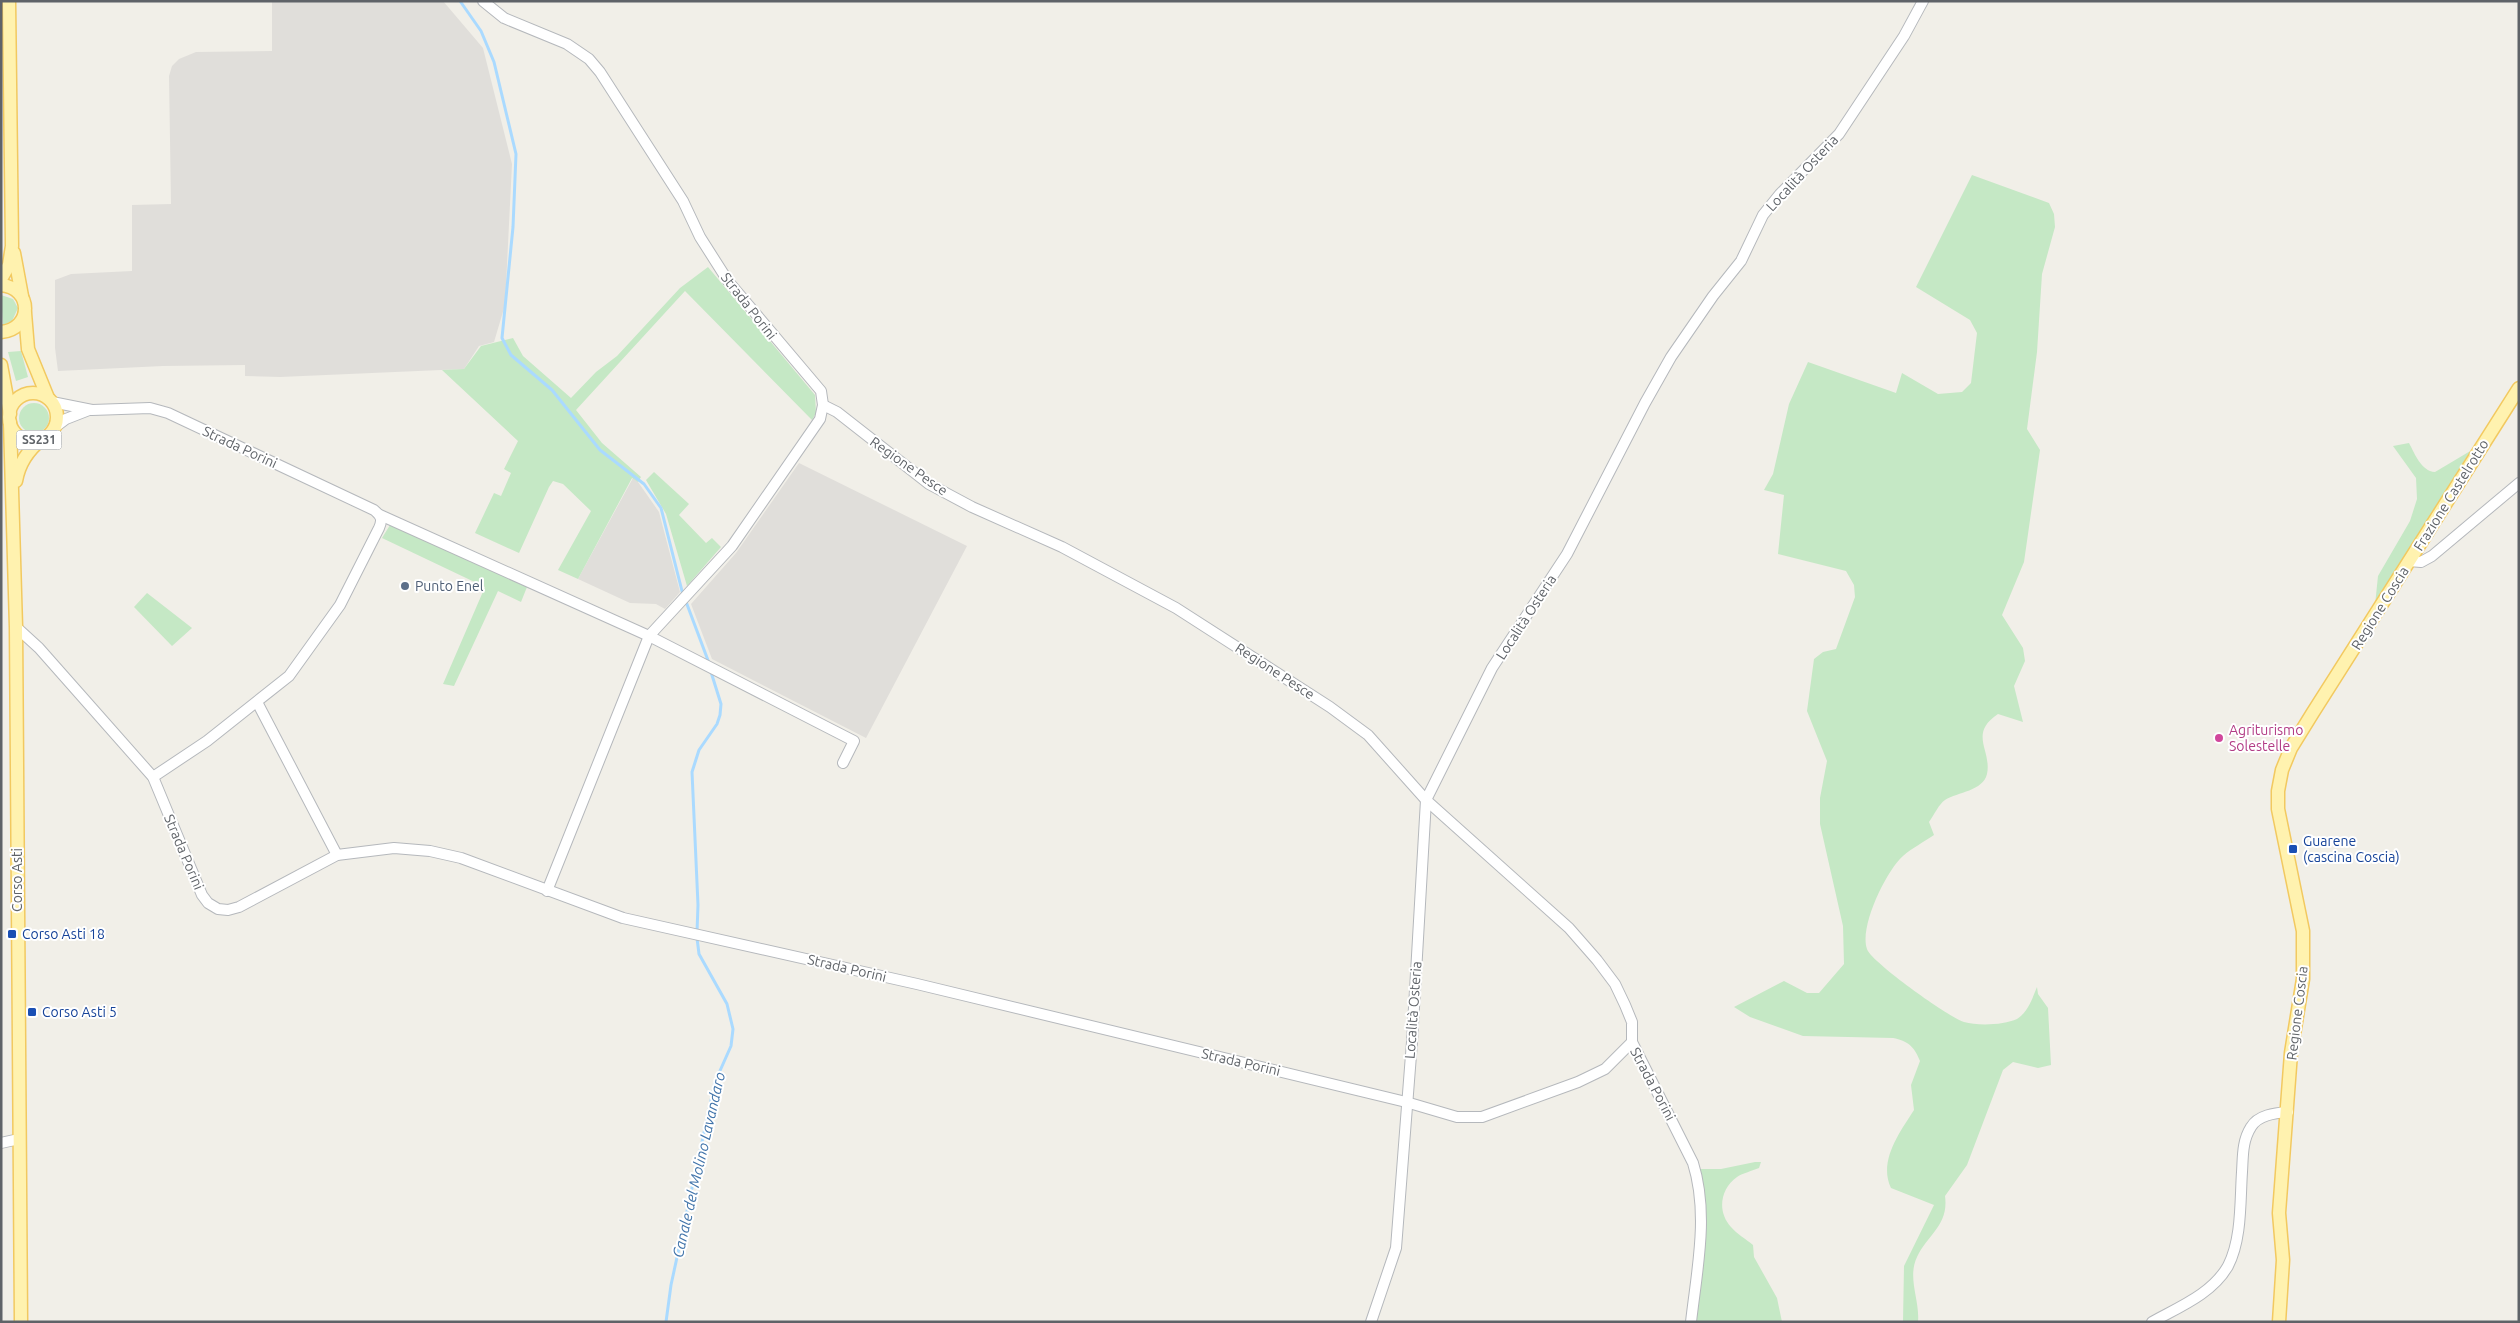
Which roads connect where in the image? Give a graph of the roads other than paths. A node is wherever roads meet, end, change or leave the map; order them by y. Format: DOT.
graph roads {
  1 [pos="10,1"];
  2 [pos="483,1"];
  3 [pos="1923,1"];
  4 [pos="12,246"];
  5 [pos="1,279"];
  6 [pos="1,285"];
  7 [pos="22,296"];
  8 [pos="25,313"];
  9 [pos="1,332"];
  10 [pos="1,365"];
  11 [pos="2519,388"];
  12 [pos="50,400"];
  13 [pos="823,405"];
  14 [pos="92,410"];
  15 [pos="10,418"];
  16 [pos="54,428"];
  17 [pos="42,439"];
  18 [pos="2519,483"];
  19 [pos="13,498"];
  20 [pos="380,515"];
  21 [pos="2408,561"];
  22 [pos="16,627"];
  23 [pos="649,636"];
  24 [pos="257,702"];
  25 [pos="843,762"];
  26 [pos="153,777"];
  27 [pos="1426,800"];
  28 [pos="337,854"];
  29 [pos="547,891"];
  30 [pos="1632,1042"];
  31 [pos="1406,1102"];
  32 [pos="2288,1112"];
  33 [pos="18,1139"];
  34 [pos="1,1143"];
  35 [pos="21,1322"];
  36 [pos="1371,1322"];
  37 [pos="1691,1322"];
  38 [pos="2152,1322"];
  39 [pos="2279,1322"];
  1 -- 4 [label="main road, SS231"];
  2 -- 13 [label="street, Strada Porini"];
  3 -- 27 [label="street, Località Osteria"];
  4 -- 5 [label="main road, SS231"];
  4 -- 7 [label="main road, SS231"];
  6 -- 7 [label="main road"];
  7 -- 8 [label="main road, SS231"];
  8 -- 9 [label="main road"];
  8 -- 12 [label="main road, SS231"];
  10 -- 15 [label="main road, Corso Asti / SS231"];
  11 -- 21 [label="main road, Frazione Castelrotto"];
  12 -- 14 [label="street, Strada Porini"];
  12 -- 15 [label="main road, SS231"];
  12 -- 16 [label="main road, SS231"];
  13 -- 23 [label="street"];
  13 -- 27 [label="street, Regione Pesce"];
  14 -- 16 [label="street, Strada Porini"];
  14 -- 20 [label="street, Strada Porini"];
  15 -- 17 [label="main road, SS231"];
  15 -- 19 [label="main road, Corso Asti / SS231"];
  16 -- 17 [label="main road, SS231"];
  17 -- 19 [label="main road, Corso Asti / SS231"];
  18 -- 21 [label="street, Frazione Castelrotto"];
  19 -- 22 [label="main road, Corso Asti / SS231"];
  20 -- 23 [label="street, Strada Porini"];
  20 -- 24 [label="street"];
  21 -- 32 [label="main road, Regione Coscia"];
  22 -- 26 [label="street, Strada Porini"];
  22 -- 33 [label="main road, Corso Asti / SS231"];
  23 -- 25 [label="street, Strada Porini"];
  23 -- 29 [label="street"];
  24 -- 26 [label="street"];
  24 -- 28 [label="street"];
  26 -- 28 [label="street, Strada Porini"];
  27 -- 30 [label="street, Regione Pesce"];
  27 -- 31 [label="street, Località Osteria"];
  28 -- 29 [label="street, Strada Porini"];
  29 -- 31 [label="street, Strada Porini"];
  30 -- 31 [label="street, Strada Porini"];
  30 -- 37 [label="street, Strada Porini"];
  31 -- 36 [label="street, Località Osteria"];
  32 -- 38 [label="street"];
  32 -- 39 [label="main road, Regione Coscia"];
  33 -- 34 [label="street"];
  33 -- 35 [label="main road, Corso Asti / SS231"];
}
